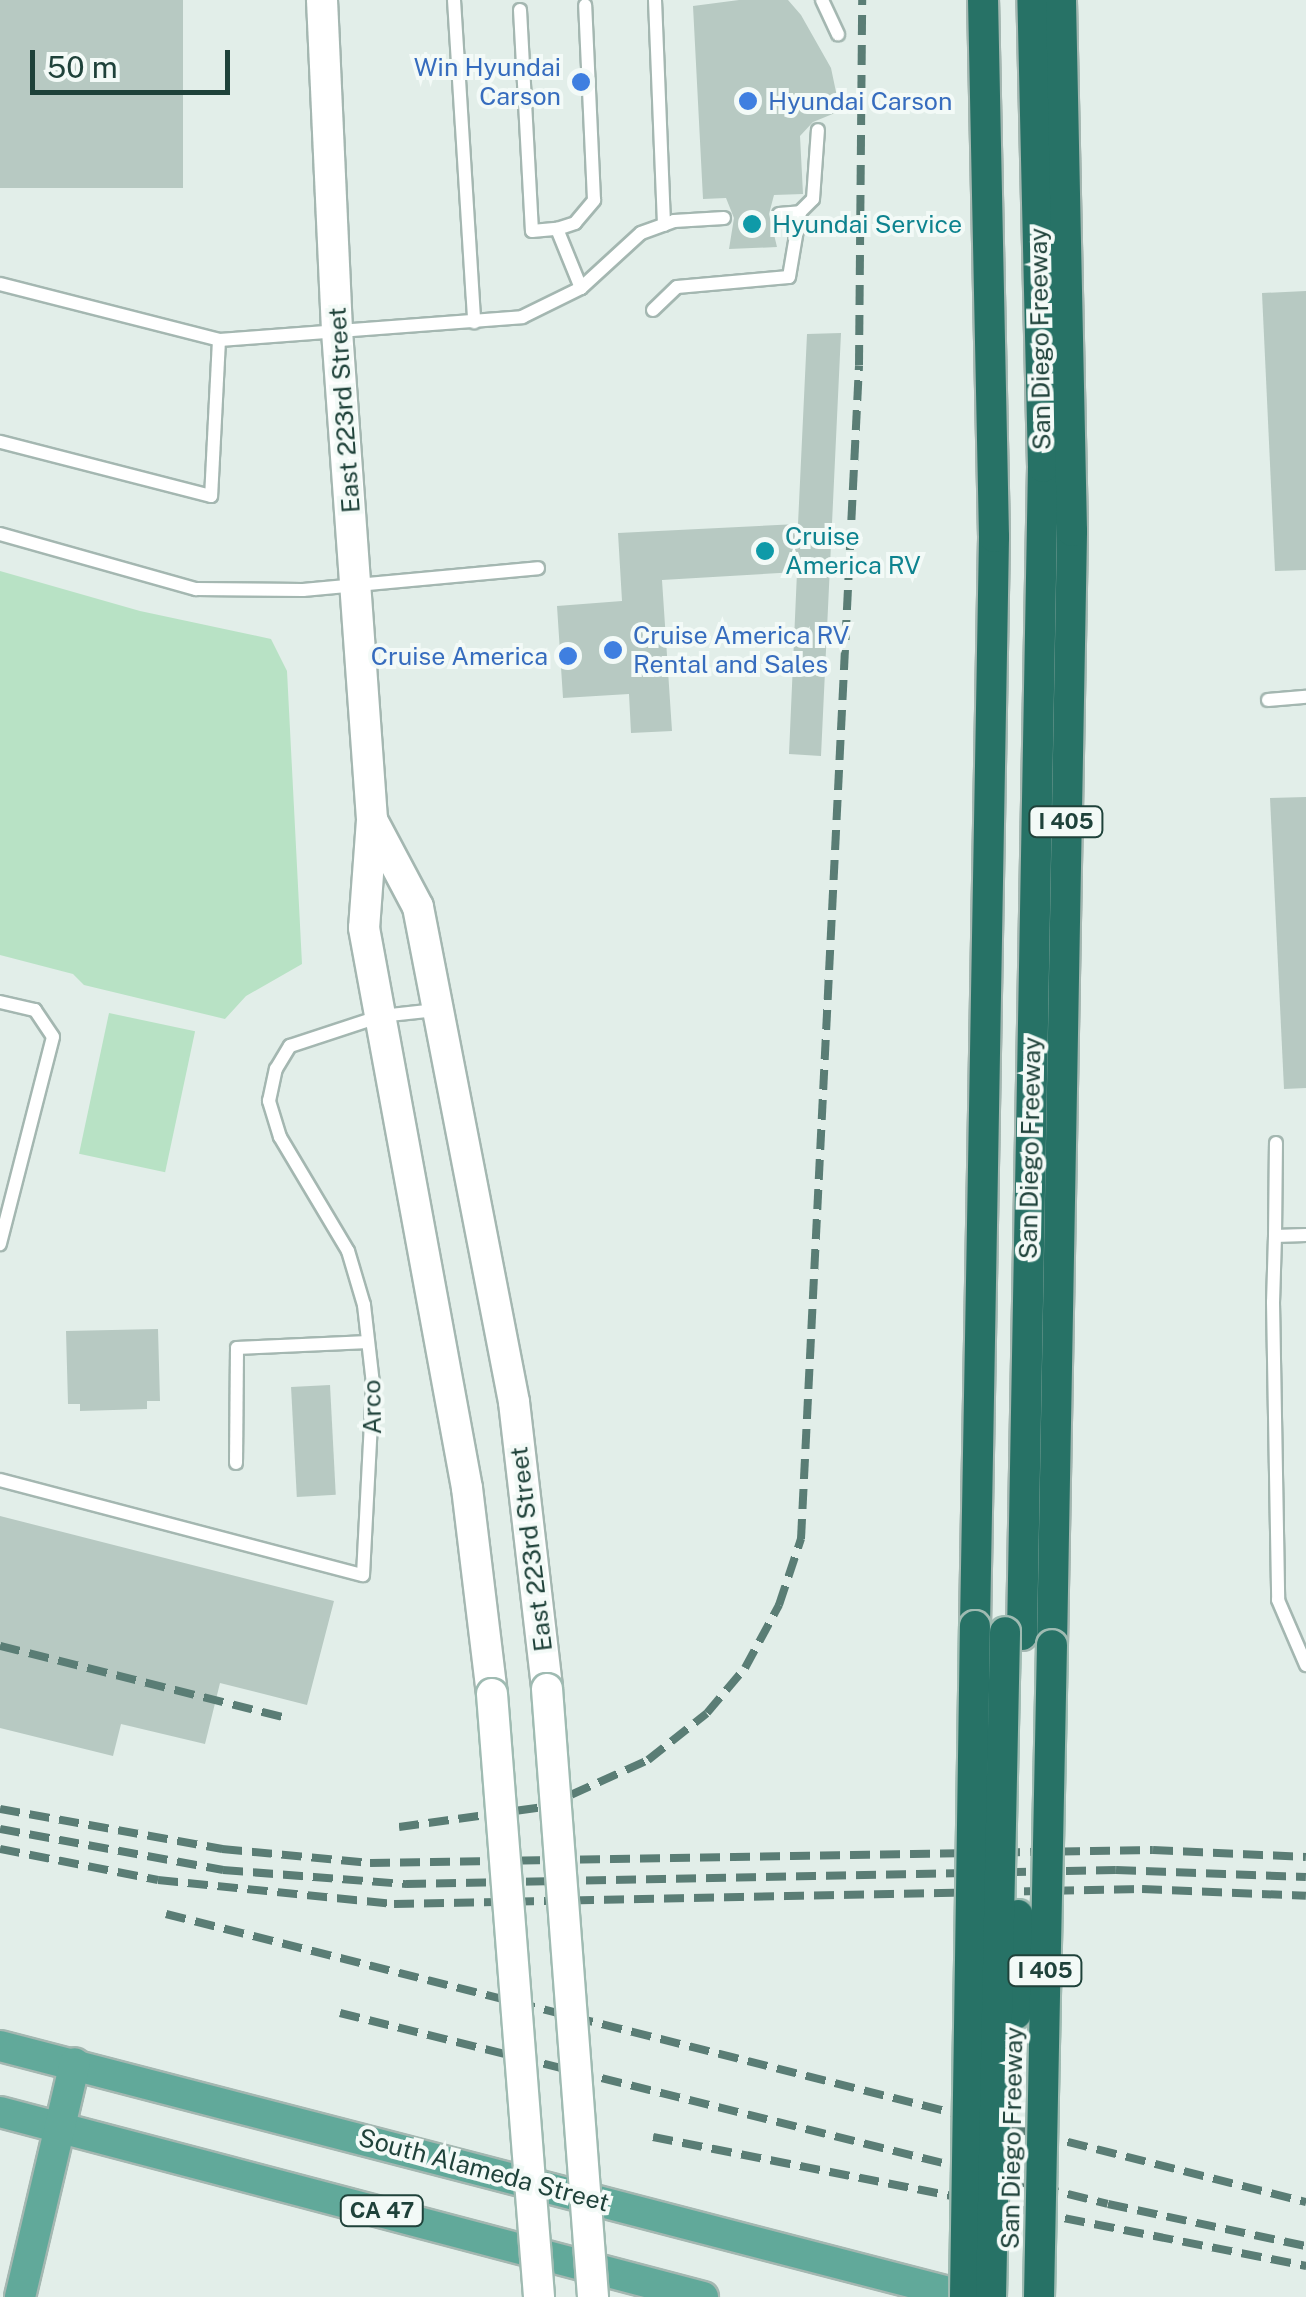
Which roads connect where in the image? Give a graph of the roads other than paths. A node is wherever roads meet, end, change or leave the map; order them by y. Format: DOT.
graph roads {
  1 [pos="322,0"];
  2 [pos="454,0"];
  3 [pos="655,0"];
  4 [pos="822,0"];
  5 [pos="983,0"];
  6 [pos="1014,0"];
  7 [pos="1032,0"];
  8 [pos="1061,0"];
  9 [pos="585,5"];
  10 [pos="520,10"];
  11 [pos="838,34"];
  12 [pos="818,130"];
  13 [pos="800,212"];
  14 [pos="779,214"];
  15 [pos="724,218"];
  16 [pos="664,225"];
  17 [pos="557,229"];
  18 [pos="0,284"];
  19 [pos="580,288"];
  20 [pos="654,310"];
  21 [pos="474,322"];
  22 [pos="337,331"];
  23 [pos="219,340"];
  24 [pos="0,442"];
  25 [pos="0,534"];
  26 [pos="538,568"];
  27 [pos="356,580"];
  28 [pos="1306,698"];
  29 [pos="1268,700"];
  30 [pos="372,820"];
  31 [pos="0,1002"];
  32 [pos="438,1009"];
  33 [pos="381,1016"];
  34 [pos="1276,1144"];
  35 [pos="1306,1235"];
  36 [pos="1275,1236"];
  37 [pos="0,1244"];
  38 [pos="368,1342"];
  39 [pos="236,1462"];
  40 [pos="0,1480"];
  41 [pos="1001,1631"];
  42 [pos="1306,1665"];
  43 [pos="0,2046"];
  44 [pos="75,2063"];
  45 [pos="0,2112"];
  46 [pos="60,2126"];
  47 [pos="966,2246"];
  48 [pos="20,2297"];
  49 [pos="539,2297"];
  50 [pos="593,2297"];
  51 [pos="704,2297"];
  52 [pos="946,2297"];
  53 [pos="966,2297"];
  54 [pos="990,2297"];
  55 [pos="1011,2297"];
  56 [pos="1039,2297"];
  1 -- 22 [label="main road, East 223rd Street"];
  2 -- 21 [label="lane"];
  3 -- 16 [label="lane"];
  4 -- 11 [label="lane"];
  5 -- 41 [label="highway, San Diego Freeway / I 405"];
  6 -- 41 [label="highway"];
  7 -- 41 [label="highway"];
  8 -- 56 [label="highway, San Diego Freeway / I 405, bridge"];
  9 -- 17 [label="lane"];
  10 -- 17 [label="lane"];
  12 -- 13 [label="lane"];
  13 -- 14 [label="lane"];
  13 -- 20 [label="lane"];
  15 -- 16 [label="lane"];
  16 -- 19 [label="lane"];
  17 -- 19 [label="lane"];
  18 -- 23 [label="lane"];
  19 -- 21 [label="lane"];
  21 -- 22 [label="lane"];
  22 -- 23 [label="lane"];
  22 -- 27 [label="main road, East 223rd Street"];
  23 -- 24 [label="lane"];
  25 -- 27 [label="lane"];
  26 -- 27 [label="lane"];
  27 -- 30 [label="main road, East 223rd Street"];
  28 -- 29 [label="lane"];
  30 -- 32 [label="main road, East 223rd Street"];
  30 -- 33 [label="main road, East 223rd Street"];
  31 -- 37 [label="lane"];
  32 -- 33 [label="lane, Arco"];
  32 -- 50 [label="main road, East 223rd Street, bridge"];
  33 -- 38 [label="lane, Arco"];
  33 -- 49 [label="main road, East 223rd Street, bridge"];
  34 -- 36 [label="lane"];
  35 -- 36 [label="lane"];
  36 -- 42 [label="lane"];
  38 -- 39 [label="lane"];
  38 -- 40 [label="lane, Arco"];
  41 -- 47 [label="highway, San Diego Freeway / I 405, bridge"];
  41 -- 54 [label="highway, bridge"];
  41 -- 55 [label="highway, bridge"];
  43 -- 44 [label="main road, South Alameda Street"];
  44 -- 46 [label="main road"];
  44 -- 53 [label="main road, South Alameda Street"];
  45 -- 46 [label="main road, CA 47"];
  46 -- 48 [label="main road"];
  46 -- 51 [label="main road, CA 47"];
  47 -- 52 [label="highway"];
  47 -- 53 [label="highway, San Diego Freeway / I 405, bridge"];
}
